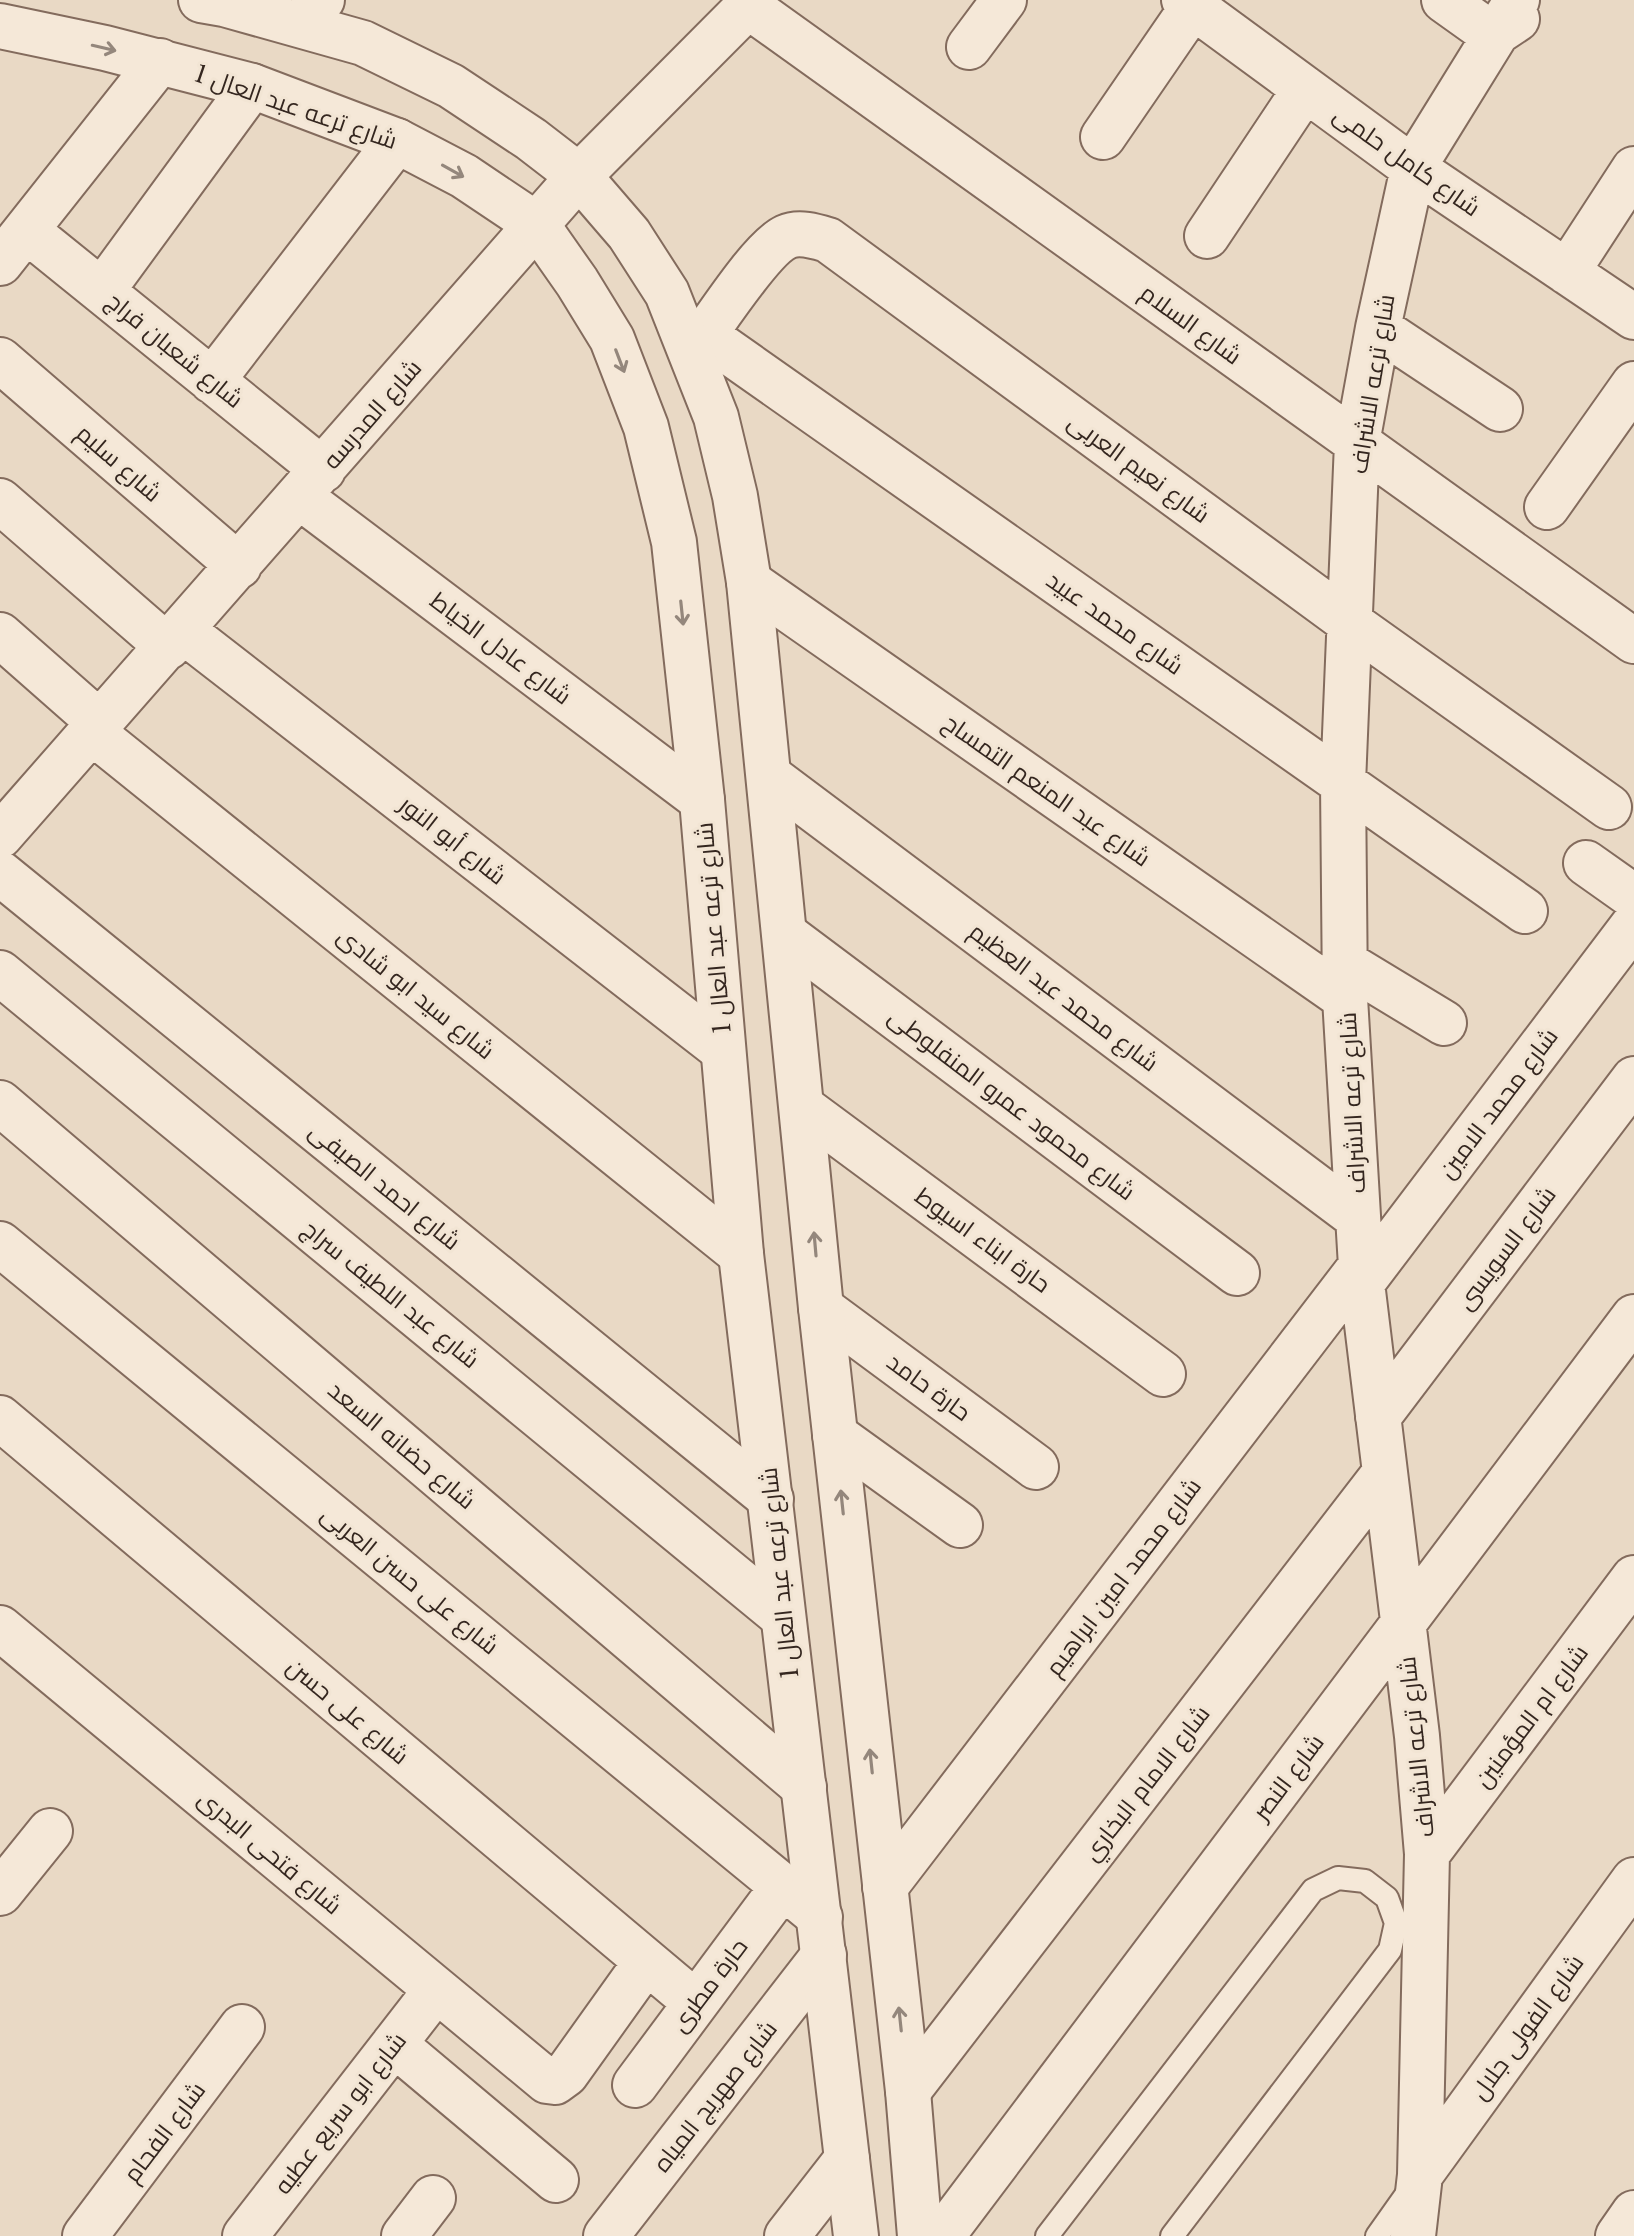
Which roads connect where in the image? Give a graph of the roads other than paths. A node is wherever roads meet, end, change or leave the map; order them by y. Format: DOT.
graph roads {
  1 [pos="201,0"];
  2 [pos="1004,0"];
  3 [pos="1444,0"];
  4 [pos="1517,0"];
  5 [pos="1544,0"];
  6 [pos="751,3"];
  7 [pos="1189,3"];
  8 [pos="311,12"];
  9 [pos="57,18"];
  10 [pos="0,26"];
  11 [pos="1493,35"];
  12 [pos="969,47"];
  13 [pos="160,61"];
  14 [pos="252,86"];
  15 [pos="1305,89"];
  16 [pos="1103,137"];
  17 [pos="397,141"];
  18 [pos="1413,168"];
  19 [pos="1634,169"];
  20 [pos="579,176"];
  21 [pos="537,225"];
  22 [pos="1207,236"];
  23 [pos="13,246"];
  24 [pos="1567,272"];
  25 [pos="102,291"];
  26 [pos="1634,317"];
  27 [pos="1378,328"];
  28 [pos="699,344"];
  29 [pos="0,360"];
  30 [pos="212,381"];
  31 [pos="1634,384"];
  32 [pos="1500,409"];
  33 [pos="1357,443"];
  34 [pos="311,483"];
  35 [pos="0,501"];
  36 [pos="1547,507"];
  37 [pos="239,566"];
  38 [pos="749,582"];
  39 [pos="1349,622"];
  40 [pos="0,635"];
  41 [pos="175,638"];
  42 [pos="1634,641"];
  43 [pos="96,728"];
  44 [pos="769,776"];
  45 [pos="1343,783"];
  46 [pos="702,800"];
  47 [pos="1609,807"];
  48 [pos="0,836"];
  49 [pos="1586,863"];
  50 [pos="0,873"];
  51 [pos="1634,897"];
  52 [pos="1525,911"];
  53 [pos="1634,924"];
  54 [pos="786,935"];
  55 [pos="0,973"];
  56 [pos="1345,980"];
  57 [pos="1444,1023"];
  58 [pos="723,1050"];
  59 [pos="1634,1079"];
  60 [pos="0,1103"];
  61 [pos="802,1107"];
  62 [pos="1358,1218"];
  63 [pos="0,1244"];
  64 [pos="741,1254"];
  65 [pos="1237,1273"];
  66 [pos="1362,1274"];
  67 [pos="821,1308"];
  68 [pos="1634,1317"];
  69 [pos="1163,1374"];
  70 [pos="1378,1417"];
  71 [pos="0,1418"];
  72 [pos="835,1435"];
  73 [pos="1036,1467"];
  74 [pos="1384,1474"];
  75 [pos="771,1499"];
  76 [pos="960,1525"];
  77 [pos="1634,1578"];
  78 [pos="782,1616"];
  79 [pos="1402,1627"];
  80 [pos="0,1628"];
  81 [pos="804,1787"];
  82 [pos="50,1831"];
  83 [pos="1427,1854"];
  84 [pos="1634,1880"];
  85 [pos="783,1886"];
  86 [pos="885,1887"];
  87 [pos="0,1893"];
  88 [pos="822,1936"];
  89 [pos="646,1962"];
  90 [pos="436,1990"];
  91 [pos="696,2003"];
  92 [pos="242,2027"];
  93 [pos="394,2044"];
  94 [pos="635,2085"];
  95 [pos="908,2091"];
  96 [pos="847,2159"];
  97 [pos="1420,2175"];
  98 [pos="556,2180"];
  99 [pos="433,2198"];
  100 [pos="1634,2213"];
  101 [pos="918,2217"];
  102 [pos="854,2221"];
  103 [pos="85,2236"];
  104 [pos="245,2236"];
  105 [pos="404,2236"];
  106 [pos="606,2236"];
  107 [pos="787,2236"];
  108 [pos="942,2236"];
  109 [pos="1047,2236"];
  110 [pos="1172,2236"];
  111 [pos="1377,2236"];
  112 [pos="1413,2236"];
  113 [pos="1618,2236"];
  1 -- 8 [label="street"];
  2 -- 12 [label="street"];
  3 -- 11 [label="street"];
  4 -- 11 [label="street, شارع ترعه الاشراف"];
  5 -- 11 [label="street"];
  6 -- 20 [label="street, شارع المدرسه"];
  6 -- 33 [label="street, شارع السلام"];
  7 -- 15 [label="street, شارع كامل حلمى"];
  7 -- 16 [label="street"];
  8 -- 20 [label="street"];
  9 -- 10 [label="street, شارع ترعه عبد العال 1"];
  9 -- 13 [label="street, شارع ترعه عبد العال 1, one-way"];
  11 -- 18 [label="street, شارع ترعه الاشراف"];
  13 -- 14 [label="street, شارع ترعه عبد العال 1"];
  13 -- 23 [label="street"];
  14 -- 17 [label="street, شارع ترعه عبد العال 1"];
  14 -- 25 [label="street"];
  15 -- 18 [label="street, شارع كامل حلمى"];
  15 -- 22 [label="street"];
  17 -- 21 [label="street, شارع ترعه عبد العال 1, one-way"];
  17 -- 30 [label="street"];
  18 -- 24 [label="street, شارع كامل حلمى"];
  18 -- 27 [label="street, شارع ترعه الاشراف"];
  19 -- 24 [label="street"];
  20 -- 21 [label="street, شارع المدرسه"];
  20 -- 28 [label="street"];
  21 -- 34 [label="street, شارع المدرسه"];
  21 -- 46 [label="street, شارع ترعه عبد العال 1, one-way"];
  23 -- 25 [label="street, شارع شعبان فراج"];
  24 -- 26 [label="street, شارع كامل حلمى"];
  25 -- 30 [label="street, شارع شعبان فراج"];
  27 -- 32 [label="street"];
  27 -- 33 [label="street, شارع ترعه الاشراف"];
  28 -- 38 [label="street"];
  28 -- 39 [label="street, شارع نعيم العربى"];
  28 -- 45 [label="street, شارع محمد عبيد"];
  29 -- 37 [label="street, شارع سليم"];
  30 -- 34 [label="street, شارع شعبان فراج"];
  31 -- 36 [label="street"];
  33 -- 39 [label="street, شارع ترعه الاشراف"];
  33 -- 42 [label="street, شارع السلام"];
  34 -- 37 [label="street, شارع المدرسه"];
  34 -- 46 [label="street, شارع عادل الخياط"];
  35 -- 41 [label="street"];
  37 -- 41 [label="street, شارع المدرسه"];
  38 -- 44 [label="street"];
  38 -- 56 [label="street, شارع عبد المنعم التمساح"];
  39 -- 45 [label="street, شارع ترعه الاشراف"];
  39 -- 47 [label="street, شارع نعيم العربى"];
  40 -- 43 [label="street, شارع سيد ابو شادى"];
  41 -- 43 [label="street, شارع المدرسه"];
  41 -- 58 [label="street, شارع أبو النور"];
  43 -- 48 [label="street, شارع المدرسه"];
  43 -- 64 [label="street, شارع سيد ابو شادى"];
  44 -- 54 [label="street"];
  44 -- 62 [label="street, شارع محمد عبد العظيم"];
  45 -- 52 [label="street, شارع محمد عبيد"];
  45 -- 56 [label="street, شارع ترعه الاشراف"];
  46 -- 58 [label="street, شارع ترعه عبد العال 1"];
  49 -- 51 [label="street"];
  50 -- 75 [label="street, شارع احمد الصيفى"];
  53 -- 66 [label="street, شارع محمد الامين"];
  54 -- 61 [label="street"];
  54 -- 65 [label="street, شارع محمود عمرو المنفلوطى"];
  55 -- 78 [label="street, شارع عبد اللطيف سراج"];
  56 -- 57 [label="street, شارع عبد المنعم التمساح"];
  56 -- 62 [label="street, شارع ترعه الاشراف"];
  58 -- 64 [label="street, شارع ترعه عبد العال 1"];
  59 -- 70 [label="street, شارع السويسى"];
  60 -- 81 [label="street, شارع حضانه السعد"];
  67 -- 61 [label="street, one-way"];
  61 -- 69 [label="street, حارة ابناء اسيوط"];
  62 -- 66 [label="street, شارع ترعه الاشراف"];
  63 -- 85 [label="street, شارع على حسن العربى"];
  64 -- 75 [label="street, شارع ترعه عبد العال 1"];
  66 -- 70 [label="street, شارع ترعه الاشراف"];
  66 -- 86 [label="street, شارع محمد امين ابراهيم"];
  67 -- 72 [label="street"];
  67 -- 73 [label="street, حارة حامد"];
  68 -- 79 [label="street, شارع النصر"];
  70 -- 74 [label="street, شارع ترعه الاشراف"];
  71 -- 89 [label="street, شارع على حسن"];
  72 -- 76 [label="street"];
  86 -- 72 [label="street, one-way"];
  74 -- 79 [label="street, شارع ترعه الاشراف"];
  74 -- 95 [label="street, شارع الامام البخاري"];
  75 -- 78 [label="street, شارع ترعه عبد العال 1"];
  77 -- 83 [label="street, شارع ام المؤمنين"];
  78 -- 81 [label="street, شارع ترعه عبد العال 1"];
  79 -- 83 [label="street, شارع ترعه الاشراف"];
  79 -- 108 [label="street, شارع النصر"];
  80 -- 90 [label="street, شارع فتحى البدرى"];
  81 -- 88 [label="street, شارع ترعه عبد العال 1"];
  82 -- 87 [label="street"];
  83 -- 97 [label="street, شارع ترعه الاشراف"];
  84 -- 97 [label="street, شارع الفولى جلال"];
  85 -- 88 [label="street, شارع على حسن العربى"];
  85 -- 91 [label="street, حارة مطرى"];
  95 -- 86 [label="street, one-way"];
  88 -- 96 [label="street, شارع ترعه عبد العال 1"];
  88 -- 106 [label="street, شارع صهريج المياه"];
  89 -- 90 [label="street, شارع فتحى البدرى"];
  89 -- 91 [label="street, شارع على حسن"];
  90 -- 93 [label="street, شارع ابو سريع عطيه"];
  91 -- 94 [label="street, حارة مطرى"];
  92 -- 103 [label="street, شارع الفحام"];
  93 -- 98 [label="street"];
  93 -- 104 [label="street, شارع ابو سريع عطيه"];
  95 -- 101 [label="street"];
  96 -- 102 [label="street, شارع ترعه عبد العال 1"];
  96 -- 107 [label="street"];
  97 -- 111 [label="lane"];
  97 -- 112 [label="street, شارع ترعه الاشراف"];
  99 -- 105 [label="street"];
  100 -- 113 [label="street"];
  101 -- 102 [label="street"];
  109 -- 110 [label="lane"];
}
